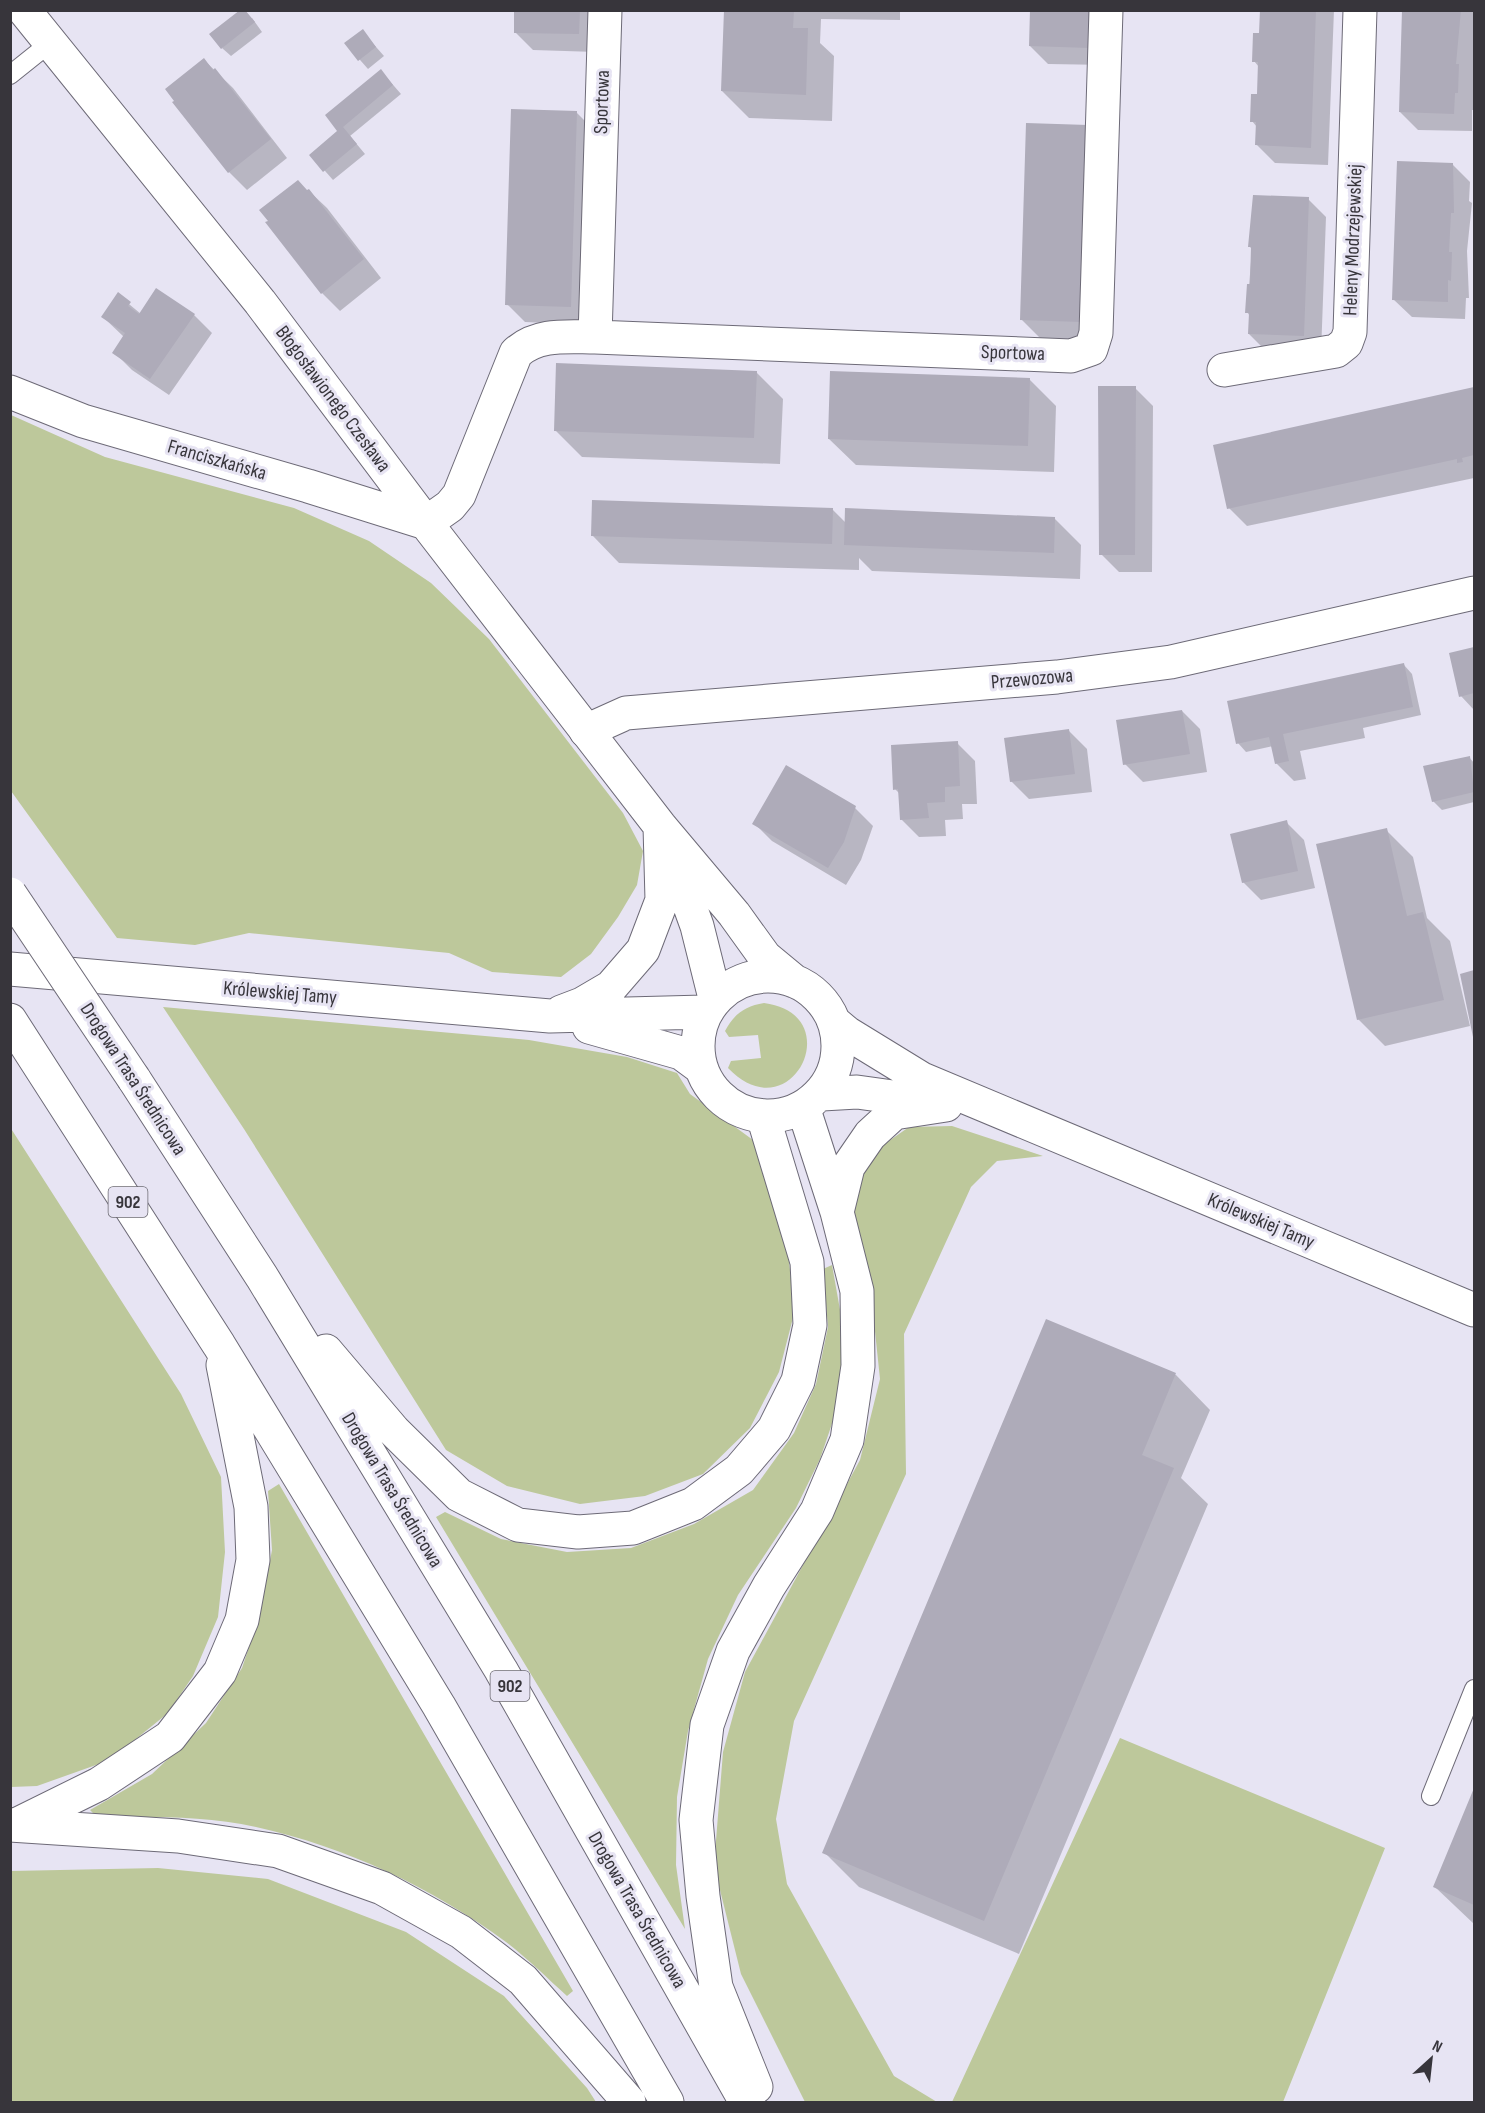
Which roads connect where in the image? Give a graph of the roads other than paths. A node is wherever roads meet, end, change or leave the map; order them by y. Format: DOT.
graph roads {
  1 [pos="24,10"];
  2 [pos="605,10"];
  3 [pos="1106,10"];
  4 [pos="1360,10"];
  5 [pos="50,44"];
  6 [pos="10,75"];
  7 [pos="595,337"];
  8 [pos="1224,370"];
  9 [pos="10,392"];
  10 [pos="426,523"];
  11 [pos="1474,593"];
  12 [pos="586,731"];
  13 [pos="660,826"];
  14 [pos="10,894"];
  15 [pos="10,969"];
  16 [pos="794,981"];
  17 [pos="710,1005"];
  18 [pos="550,1016"];
  19 [pos="10,1020"];
  20 [pos="835,1023"];
  21 [pos="700,1067"];
  22 [pos="813,1102"];
  23 [pos="946,1105"];
  24 [pos="763,1116"];
  25 [pos="1048,1131"];
  26 [pos="837,1212"];
  27 [pos="262,1277"];
  28 [pos="1474,1310"];
  29 [pos="219,1345"];
  30 [pos="1474,1689"];
  31 [pos="1431,1796"];
  32 [pos="14,1825"];
  33 [pos="629,2103"];
  34 [pos="667,2103"];
  35 [pos="746,2103"];
  36 [pos="763,2103"];
  1 -- 5 [label="street, Błogosławionego Czesława"];
  2 -- 7 [label="street, Sportowa"];
  3 -- 7 [label="street, Sportowa"];
  4 -- 8 [label="street, Heleny Modrzejewskiej"];
  5 -- 6 [label="lane"];
  5 -- 10 [label="street, Błogosławionego Czesława"];
  7 -- 10 [label="street, Sportowa"];
  9 -- 10 [label="street, Franciszkańska"];
  10 -- 12 [label="street, Błogosławionego Czesława"];
  11 -- 12 [label="street, Przewozowa"];
  12 -- 13 [label="street, Błogosławionego Czesława"];
  13 -- 16 [label="street"];
  13 -- 17 [label="street"];
  13 -- 18 [label="street"];
  14 -- 27 [label="street, Drogowa Trasa Średnicowa / 902, bridge"];
  15 -- 18 [label="street, Królewskiej Tamy"];
  16 -- 17 [label="street"];
  16 -- 20 [label="street"];
  17 -- 18 [label="street, Królewskiej Tamy"];
  17 -- 21 [label="street"];
  18 -- 21 [label="street, Królewskiej Tamy"];
  19 -- 29 [label="street, 902"];
  20 -- 22 [label="street"];
  20 -- 25 [label="street, Królewskiej Tamy"];
  21 -- 24 [label="street"];
  22 -- 23 [label="street, Królewskiej Tamy"];
  22 -- 24 [label="street"];
  22 -- 26 [label="street"];
  23 -- 25 [label="street, Królewskiej Tamy"];
  23 -- 26 [label="street"];
  24 -- 27 [label="street"];
  25 -- 28 [label="street, Królewskiej Tamy"];
  26 -- 36 [label="street"];
  27 -- 35 [label="street, Drogowa Trasa Średnicowa / 902"];
  29 -- 32 [label="street"];
  29 -- 34 [label="street, 902"];
  30 -- 31 [label="lane"];
  32 -- 33 [label="street"];
}
